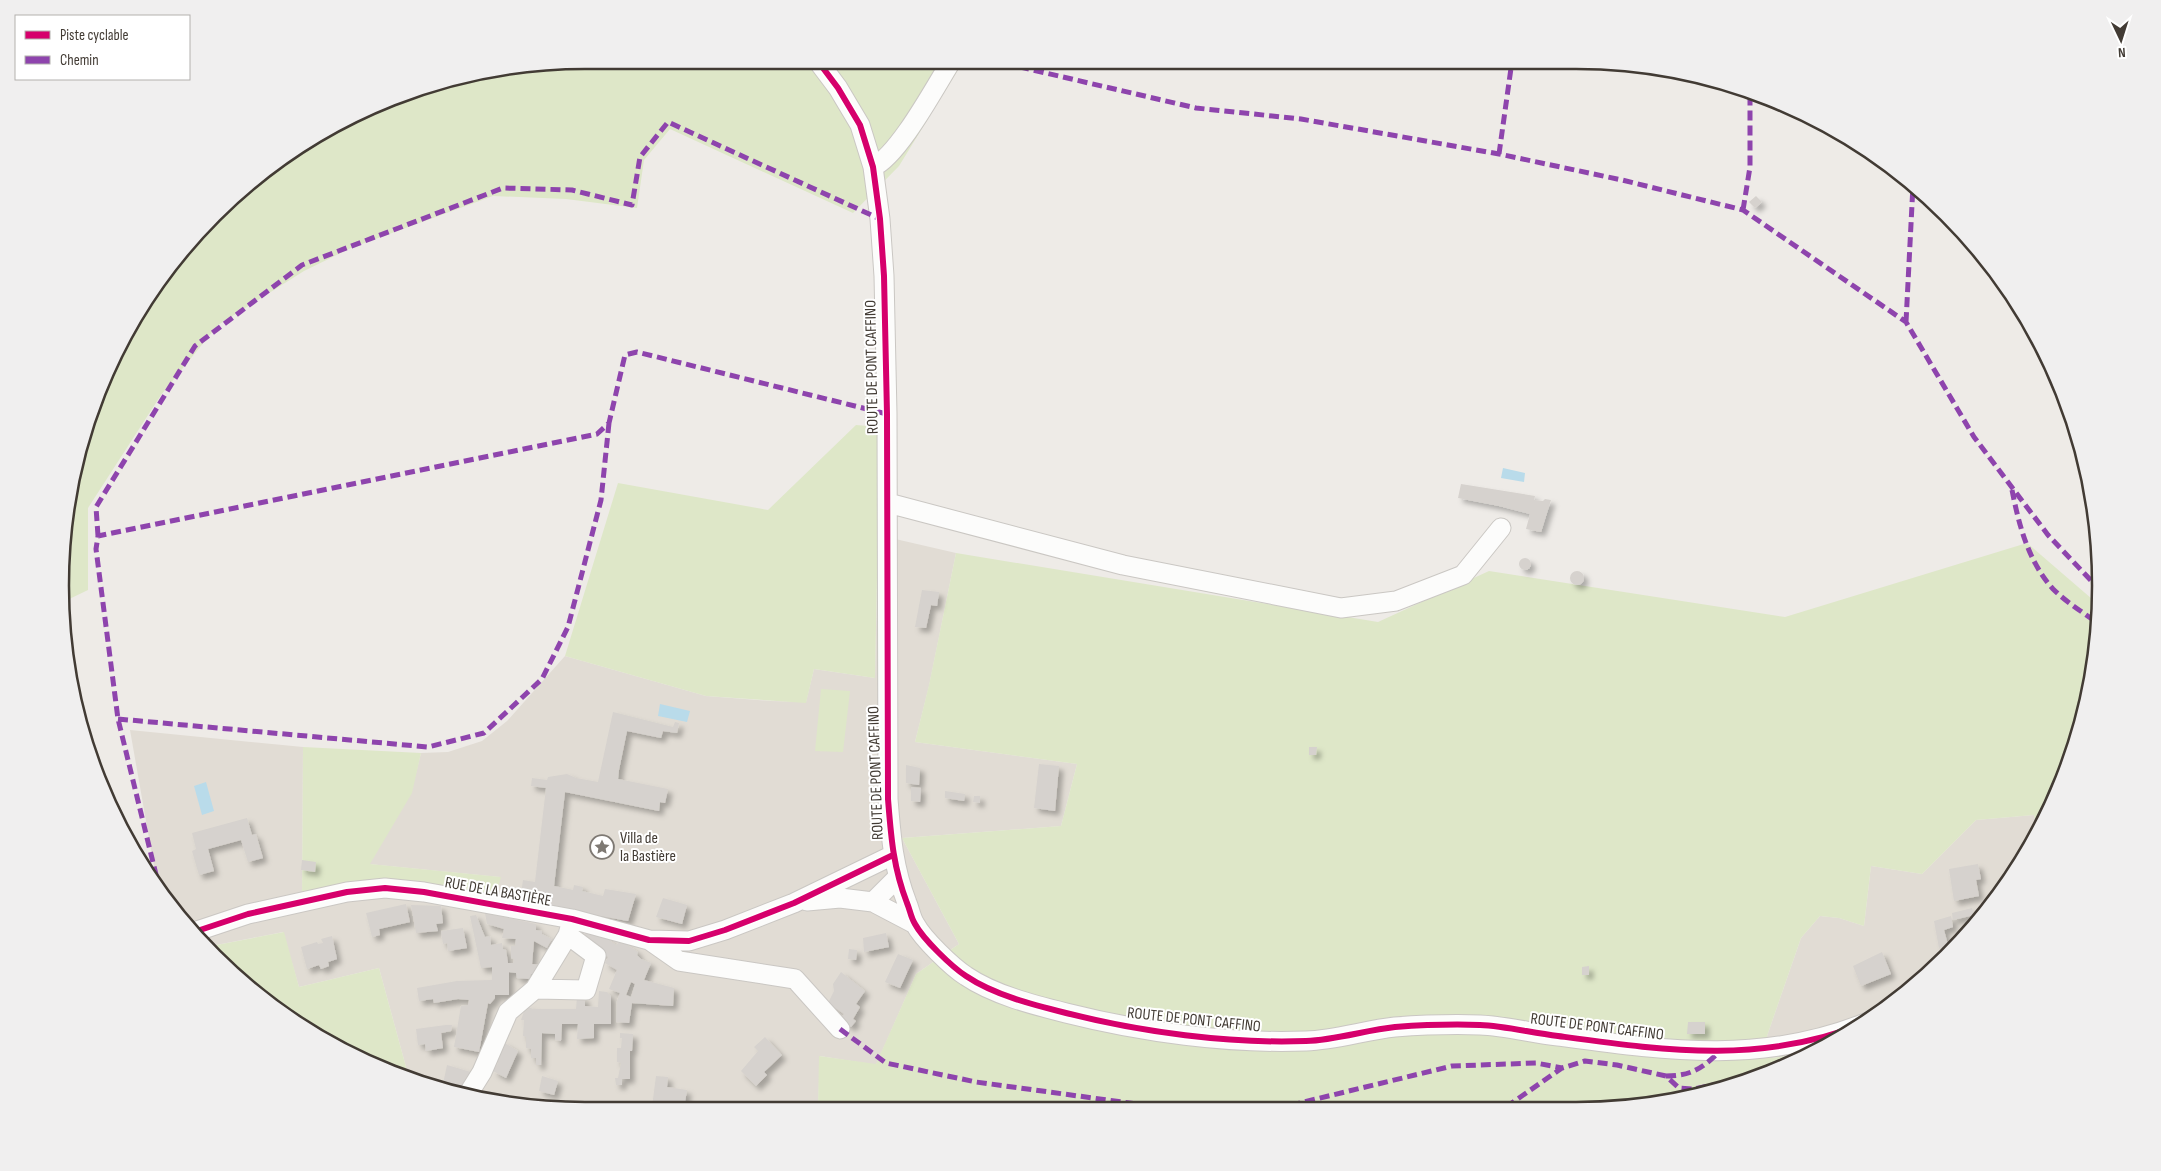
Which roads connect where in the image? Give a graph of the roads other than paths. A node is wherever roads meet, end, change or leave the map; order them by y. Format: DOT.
graph roads {
  1 [pos="824,69"];
  2 [pos="946,69"];
  3 [pos="873,167"];
  4 [pos="888,503"];
  5 [pos="1500,528"];
  6 [pos="893,855"];
  7 [pos="897,878"];
  8 [pos="873,902"];
  9 [pos="794,903"];
  10 [pos="915,924"];
  11 [pos="570,927"];
  12 [pos="201,930"];
  13 [pos="649,940"];
  14 [pos="535,989"];
  15 [pos="840,1028"];
  16 [pos="1835,1032"];
  17 [pos="471,1089"];
  1 -- 3 [label="street, ROUTE DE PONT CAFFINO"];
  2 -- 3 [label="street"];
  3 -- 4 [label="street, ROUTE DE PONT CAFFINO"];
  4 -- 5 [label="street"];
  4 -- 6 [label="street, ROUTE DE PONT CAFFINO"];
  6 -- 7 [label="street, ROUTE DE PONT CAFFINO"];
  6 -- 9 [label="street"];
  7 -- 8 [label="street"];
  7 -- 10 [label="street, ROUTE DE PONT CAFFINO"];
  8 -- 9 [label="street"];
  8 -- 10 [label="street"];
  9 -- 13 [label="street, RUE DE LA BASTIÈRE"];
  10 -- 16 [label="street, ROUTE DE PONT CAFFINO"];
  11 -- 12 [label="street, RUE DE LA BASTIÈRE"];
  11 -- 13 [label="street, RUE DE LA BASTIÈRE"];
  11 -- 14 [label="street"];
  11 -- 14 [label="street"];
  13 -- 15 [label="street"];
  14 -- 17 [label="street"];
}
